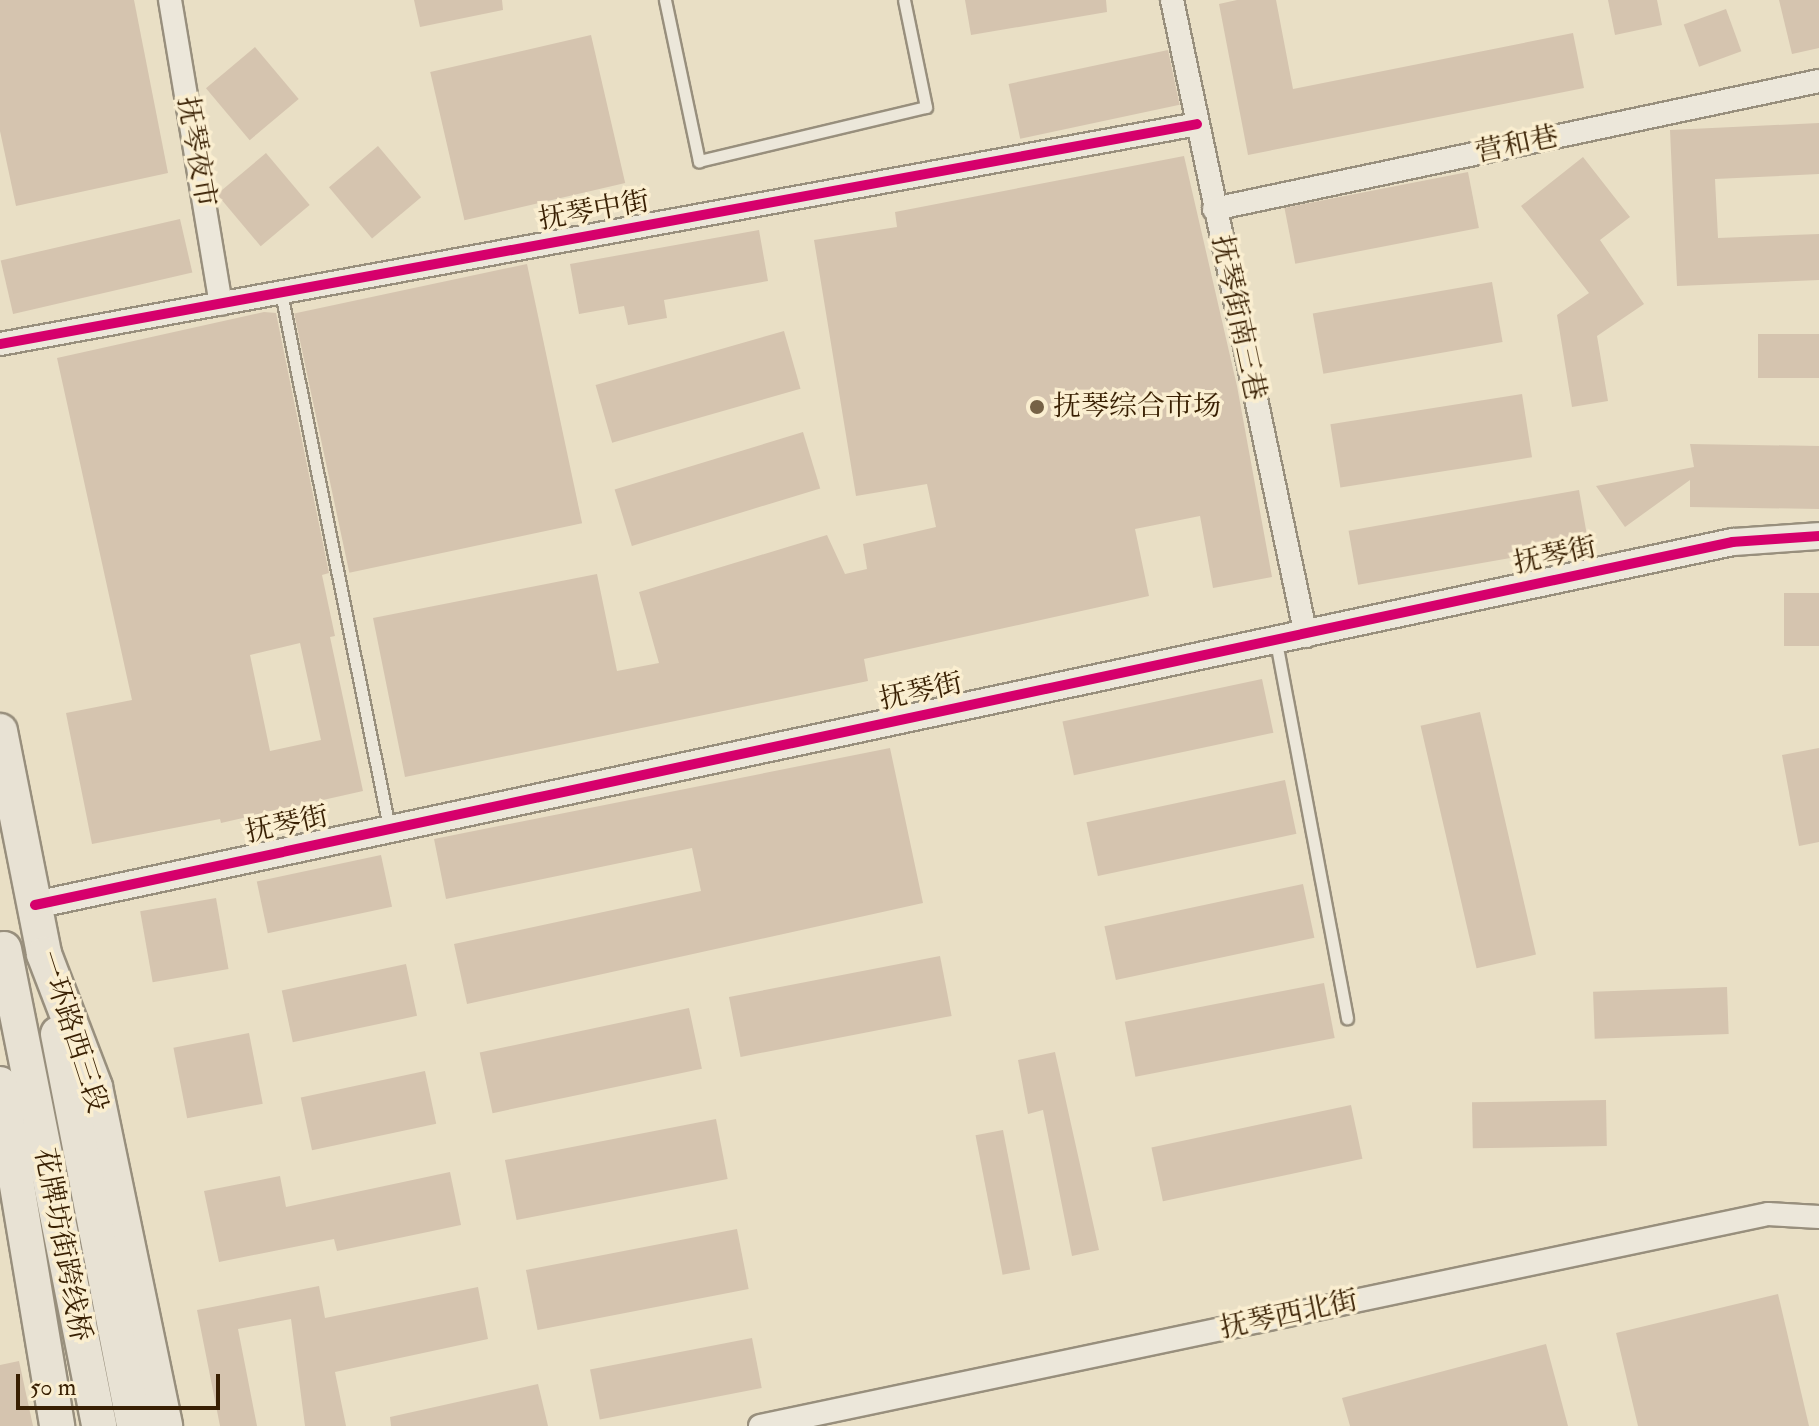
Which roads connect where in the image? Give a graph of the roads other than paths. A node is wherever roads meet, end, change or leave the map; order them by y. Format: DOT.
graph roads {
  1 [pos="170,0"];
  2 [pos="665,0"];
  3 [pos="904,0"];
  4 [pos="1172,0"];
  5 [pos="1819,81"];
  6 [pos="1197,124"];
  7 [pos="1214,209"];
  8 [pos="281,293"];
  9 [pos="221,304"];
  10 [pos="0,344"];
  11 [pos="1819,536"];
  12 [pos="1306,636"];
  13 [pos="1276,642"];
  14 [pos="0,731"];
  15 [pos="389,827"];
  16 [pos="35,905"];
  17 [pos="2,941"];
  18 [pos="44,954"];
  19 [pos="0,984"];
  20 [pos="1347,1018"];
  21 [pos="0,1084"];
  22 [pos="1819,1217"];
  23 [pos="57,1426"];
  24 [pos="99,1426"];
  25 [pos="134,1426"];
  26 [pos="165,1426"];
  27 [pos="760,1426"];
  1 -- 9 [label="street, 抚琴夜市"];
  2 -- 3 [label="lane"];
  4 -- 6 [label="street, 抚琴街南三巷"];
  5 -- 7 [label="street, 营和巷"];
  6 -- 7 [label="street, 抚琴街南三巷"];
  6 -- 8 [label="street, 抚琴中街"];
  7 -- 12 [label="street, 抚琴街南三巷"];
  8 -- 9 [label="street, 抚琴中街"];
  8 -- 15 [label="lane"];
  9 -- 10 [label="street, 抚琴中街"];
  11 -- 12 [label="street, 抚琴街"];
  12 -- 13 [label="street, 抚琴街"];
  13 -- 15 [label="street, 抚琴街"];
  13 -- 20 [label="lane"];
  14 -- 16 [label="main road, 一环路西三段"];
  15 -- 16 [label="street, 抚琴街"];
  16 -- 18 [label="main road, 一环路西三段"];
  17 -- 19 [label="main road, 一环路西三段"];
  17 -- 24 [label="main road, 花牌坊街跨线桥"];
  18 -- 25 [label="main road, 花牌坊街跨线桥"];
  18 -- 26 [label="main road, 一环路西三段"];
  21 -- 23 [label="main road"];
  22 -- 27 [label="street, 抚琴西北街"];
}
